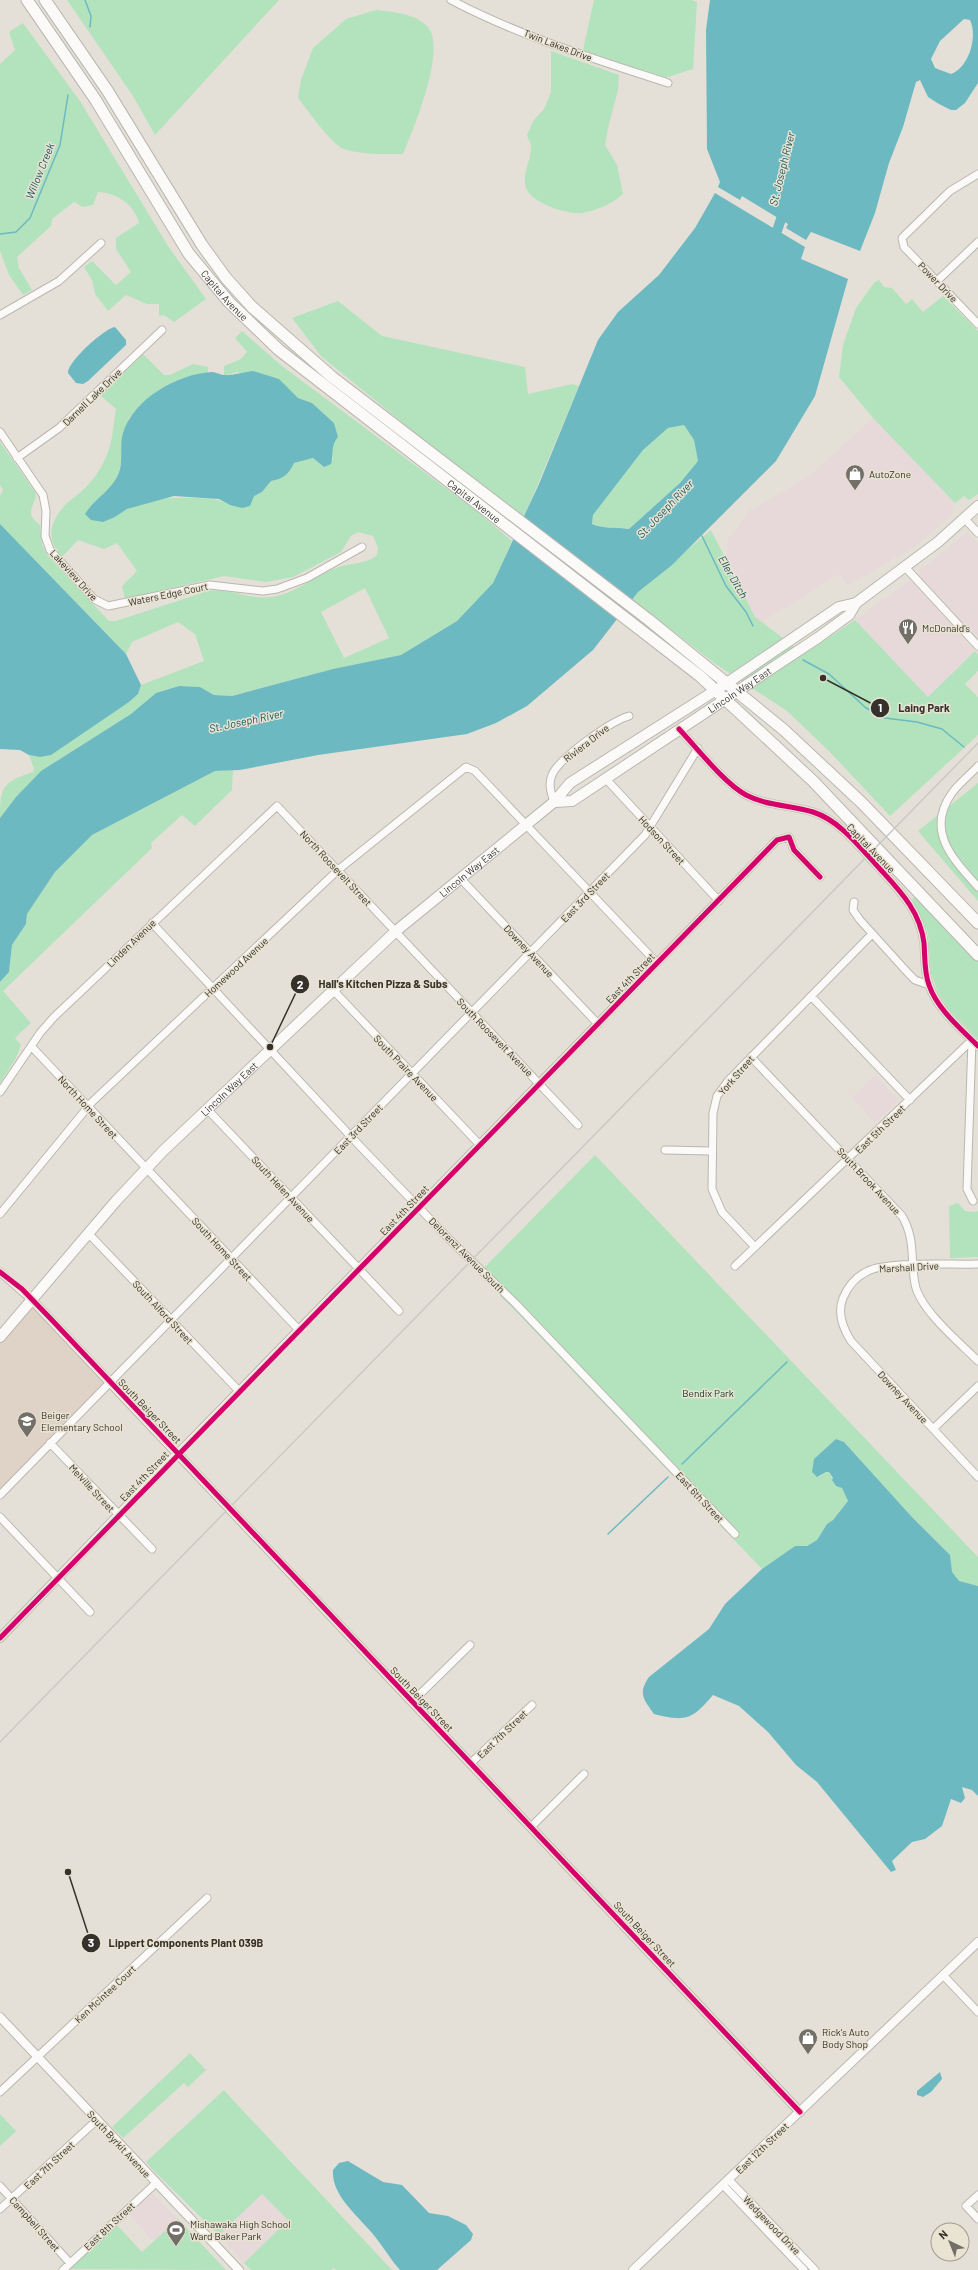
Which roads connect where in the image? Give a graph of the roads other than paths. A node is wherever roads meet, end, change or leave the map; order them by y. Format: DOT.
graph roads {
  1 [pos="27,0"];
  2 [pos="45,0"];
  3 [pos="450,0"];
  4 [pos="668,83"];
  5 [pos="978,174"];
  6 [pos="978,242"];
  7 [pos="101,243"];
  8 [pos="937,281"];
  9 [pos="0,315"];
  10 [pos="976,319"];
  11 [pos="162,330"];
  12 [pos="0,432"];
  13 [pos="18,458"];
  14 [pos="978,506"];
  15 [pos="507,519"];
  16 [pos="964,519"];
  17 [pos="978,533"];
  18 [pos="362,547"];
  19 [pos="905,567"];
  20 [pos="856,603"];
  21 [pos="108,606"];
  22 [pos="634,616"];
  23 [pos="978,646"];
  24 [pos="727,683"];
  25 [pos="715,690"];
  26 [pos="736,691"];
  27 [pos="724,699"];
  28 [pos="629,716"];
  29 [pos="679,729"];
  30 [pos="698,748"];
  31 [pos="978,766"];
  32 [pos="606,779"];
  33 [pos="554,802"];
  34 [pos="277,806"];
  35 [pos="525,824"];
  36 [pos="650,828"];
  37 [pos="338,870"];
  38 [pos="820,877"];
  39 [pos="460,878"];
  40 [pos="978,887"];
  41 [pos="590,892"];
  42 [pos="719,901"];
  43 [pos="854,902"];
  44 [pos="152,923"];
  45 [pos="978,923"];
  46 [pos="396,931"];
  47 [pos="872,934"];
  48 [pos="531,952"];
  49 [pos="978,954"];
  50 [pos="658,963"];
  51 [pos="929,985"];
  52 [pos="214,988"];
  53 [pos="333,990"];
  54 [pos="811,996"];
  55 [pos="472,1012"];
  56 [pos="598,1024"];
  57 [pos="972,1040"];
  58 [pos="31,1046"];
  59 [pos="978,1046"];
  60 [pos="271,1049"];
  61 [pos="752,1057"];
  62 [pos="412,1074"];
  63 [pos="540,1084"];
  64 [pos="0,1092"];
  65 [pos="910,1100"];
  66 [pos="88,1107"];
  67 [pos="207,1109"];
  68 [pos="578,1125"];
  69 [pos="351,1136"];
  70 [pos="480,1145"];
  71 [pos="666,1150"];
  72 [pos="711,1151"];
  73 [pos="848,1159"];
  74 [pos="146,1168"];
  75 [pos="291,1197"];
  76 [pos="973,1200"];
  77 [pos="419,1207"];
  78 [pos="0,1214"];
  79 [pos="88,1233"];
  80 [pos="755,1247"];
  81 [pos="231,1258"];
  82 [pos="978,1264"];
  83 [pos="735,1266"];
  84 [pos="914,1266"];
  85 [pos="359,1269"];
  86 [pos="0,1272"];
  87 [pos="31,1299"];
  88 [pos="399,1311"];
  89 [pos="840,1312"];
  90 [pos="171,1320"];
  91 [pos="299,1330"];
  92 [pos="0,1337"];
  93 [pos="978,1361"];
  94 [pos="110,1382"];
  95 [pos="978,1386"];
  96 [pos="239,1391"];
  97 [pos="933,1429"];
  98 [pos="50,1443"];
  99 [pos="178,1453"];
  100 [pos="665,1460"];
  101 [pos="978,1476"];
  102 [pos="0,1494"];
  103 [pos="118,1515"];
  104 [pos="0,1517"];
  105 [pos="735,1534"];
  106 [pos="152,1549"];
  107 [pos="57,1578"];
  108 [pos="90,1612"];
  109 [pos="0,1638"];
  110 [pos="470,1644"];
  111 [pos="412,1702"];
  112 [pos="532,1705"];
  113 [pos="471,1763"];
  114 [pos="584,1774"];
  115 [pos="531,1827"];
  116 [pos="207,1898"];
  117 [pos="978,1942"];
  118 [pos="944,1975"];
  119 [pos="978,2012"];
  120 [pos="0,2017"];
  121 [pos="38,2057"];
  122 [pos="0,2092"];
  123 [pos="800,2112"];
  124 [pos="97,2120"];
  125 [pos="726,2182"];
  126 [pos="156,2183"];
  127 [pos="0,2186"];
  128 [pos="978,2195"];
  129 [pos="12,2198"];
  130 [pos="0,2209"];
  131 [pos="978,2219"];
  132 [pos="70,2263"];
  133 [pos="63,2270"];
  134 [pos="239,2270"];
  135 [pos="633,2270"];
  136 [pos="804,2270"];
  137 [pos="815,2270"];
  1 -- 15 [label="highway, Capital Avenue"];
  2 -- 15 [label="highway, Capital Avenue"];
  3 -- 4 [label="street, Twin Lakes Drive"];
  5 -- 8 [label="street, Power Drive"];
  6 -- 8 [label="street"];
  7 -- 9 [label="street"];
  8 -- 10 [label="street, Power Drive"];
  11 -- 13 [label="street, Darnell Lake Drive"];
  12 -- 13 [label="street, Lakeview Drive"];
  13 -- 21 [label="street, Lakeview Drive"];
  14 -- 16 [label="main road, Lincoln Way East"];
  15 -- 22 [label="highway, Capital Avenue"];
  16 -- 17 [label="street"];
  16 -- 19 [label="main road, Lincoln Way East"];
  18 -- 21 [label="street, Waters Edge Court"];
  19 -- 20 [label="main road, Lincoln Way East"];
  19 -- 23 [label="street"];
  20 -- 24 [label="main road, Lincoln Way East"];
  20 -- 26 [label="main road, Lincoln Way East"];
  22 -- 24 [label="highway, Capital Avenue"];
  22 -- 25 [label="highway, Capital Avenue"];
  24 -- 25 [label="main road, Lincoln Way East"];
  24 -- 26 [label="highway, Capital Avenue"];
  25 -- 27 [label="highway, Capital Avenue"];
  25 -- 33 [label="main road, Lincoln Way East"];
  26 -- 27 [label="main road, Lincoln Way East"];
  26 -- 45 [label="highway, Capital Avenue"];
  27 -- 29 [label="main road, Lincoln Way East"];
  27 -- 49 [label="highway, Capital Avenue"];
  28 -- 33 [label="street, Riviera Drive"];
  29 -- 30 [label="street, Capital Avenue"];
  29 -- 32 [label="main road, Lincoln Way East"];
  30 -- 36 [label="street, East 3rd Street"];
  30 -- 51 [label="street, Capital Avenue"];
  31 -- 40 [label="street"];
  32 -- 33 [label="main road, Lincoln Way East"];
  32 -- 36 [label="street, Hodson Street"];
  33 -- 35 [label="main road, Lincoln Way East"];
  34 -- 37 [label="street, North Roosevelt Street"];
  34 -- 44 [label="street, Linden Avenue"];
  35 -- 37 [label="street, Homewood Avenue"];
  35 -- 39 [label="main road, Lincoln Way East"];
  35 -- 41 [label="street"];
  36 -- 41 [label="street, East 3rd Street"];
  36 -- 42 [label="street, Hodson Street"];
  37 -- 46 [label="street, North Roosevelt Street"];
  37 -- 52 [label="street, Homewood Avenue"];
  38 -- 42 [label="street, East 4th Street"];
  39 -- 46 [label="main road, Lincoln Way East"];
  39 -- 48 [label="street, Downey Avenue"];
  41 -- 48 [label="street, East 3rd Street"];
  41 -- 50 [label="street"];
  42 -- 50 [label="street, East 4th Street"];
  43 -- 47 [label="street"];
  44 -- 52 [label="street, Delorenzi Avenue South"];
  44 -- 58 [label="street, Linden Avenue"];
  46 -- 53 [label="main road, Lincoln Way East"];
  46 -- 55 [label="street, South Roosevelt Avenue"];
  47 -- 51 [label="street"];
  47 -- 54 [label="street, York Street"];
  48 -- 55 [label="street, East 3rd Street"];
  48 -- 56 [label="street, Downey Avenue"];
  50 -- 56 [label="street, East 4th Street"];
  51 -- 57 [label="street, Capital Avenue"];
  52 -- 60 [label="street, Delorenzi Avenue South"];
  52 -- 66 [label="street, Homewood Avenue"];
  53 -- 60 [label="main road, Lincoln Way East"];
  53 -- 62 [label="street, South Praire Avenue"];
  54 -- 61 [label="street, York Street"];
  54 -- 65 [label="street"];
  55 -- 62 [label="street, East 3rd Street"];
  55 -- 63 [label="street, South Roosevelt Avenue"];
  56 -- 63 [label="street, East 4th Street"];
  57 -- 59 [label="street, Capital Avenue"];
  57 -- 65 [label="street, East 5th Street"];
  57 -- 76 [label="street"];
  58 -- 64 [label="street, Linden Avenue"];
  58 -- 66 [label="street, North Home Street"];
  60 -- 67 [label="main road, Lincoln Way East"];
  60 -- 69 [label="street, Delorenzi Avenue South"];
  61 -- 72 [label="street, York Street"];
  61 -- 73 [label="street, South Brook Avenue"];
  62 -- 69 [label="street, East 3rd Street"];
  62 -- 70 [label="street, South Praire Avenue"];
  63 -- 68 [label="street, South Roosevelt Avenue"];
  63 -- 70 [label="street, East 4th Street"];
  65 -- 73 [label="street, East 5th Street"];
  66 -- 74 [label="street, North Home Street"];
  66 -- 78 [label="street, Homewood Avenue"];
  67 -- 74 [label="main road, Lincoln Way East"];
  67 -- 75 [label="street, South Helen Avenue"];
  69 -- 75 [label="street, East 3rd Street"];
  69 -- 77 [label="street, Delorenzi Avenue South"];
  70 -- 77 [label="street, East 4th Street"];
  71 -- 72 [label="street"];
  72 -- 80 [label="street, York Street"];
  73 -- 80 [label="street, East 5th Street"];
  73 -- 84 [label="street, South Brook Avenue"];
  74 -- 79 [label="main road, Lincoln Way East"];
  74 -- 81 [label="street, South Home Street"];
  75 -- 81 [label="street, East 3rd Street"];
  75 -- 85 [label="street, South Helen Avenue"];
  77 -- 85 [label="street, East 4th Street"];
  77 -- 100 [label="street, Delorenzi Avenue South"];
  79 -- 87 [label="main road, Lincoln Way East"];
  79 -- 90 [label="street, South Alford Street"];
  80 -- 83 [label="street, East 5th Street"];
  81 -- 90 [label="street, East 3rd Street"];
  81 -- 91 [label="street, South Home Street"];
  82 -- 84 [label="street, Marshall Drive"];
  84 -- 89 [label="street, Marshall Drive"];
  84 -- 93 [label="street, South Brook Avenue"];
  85 -- 88 [label="street, South Helen Avenue"];
  85 -- 91 [label="street, East 4th Street"];
  86 -- 87 [label="street"];
  87 -- 92 [label="main road, Lincoln Way East"];
  87 -- 94 [label="street, South Beiger Street"];
  89 -- 97 [label="street, Downey Avenue"];
  90 -- 94 [label="street, East 3rd Street"];
  90 -- 96 [label="street, South Alford Street"];
  91 -- 96 [label="street, East 4th Street"];
  94 -- 98 [label="street, East 3rd Street"];
  94 -- 99 [label="street, South Beiger Street"];
  95 -- 97 [label="street"];
  96 -- 99 [label="street, East 4th Street"];
  97 -- 101 [label="street, Downey Avenue"];
  98 -- 102 [label="street, East 3rd Street"];
  98 -- 103 [label="street, Melville Street"];
  99 -- 103 [label="street, East 4th Street"];
  99 -- 111 [label="street, South Beiger Street"];
  100 -- 105 [label="street, East 6th Street"];
  103 -- 106 [label="street, Melville Street"];
  103 -- 107 [label="street, East 4th Street"];
  104 -- 107 [label="street"];
  107 -- 108 [label="street"];
  107 -- 109 [label="street, East 4th Street"];
  110 -- 111 [label="street"];
  111 -- 113 [label="street, South Beiger Street"];
  112 -- 113 [label="street, East 7th Street"];
  113 -- 115 [label="street, South Beiger Street"];
  114 -- 115 [label="street"];
  115 -- 123 [label="street, South Beiger Street"];
  116 -- 121 [label="street, Ken McIntee Court"];
  117 -- 118 [label="street, East 12th Street"];
  118 -- 119 [label="street"];
  118 -- 123 [label="street, East 12th Street"];
  120 -- 121 [label="street, South Byrkit Avenue"];
  121 -- 122 [label="street"];
  121 -- 124 [label="street, South Byrkit Avenue"];
  123 -- 125 [label="street, East 12th Street"];
  124 -- 126 [label="street, South Byrkit Avenue"];
  124 -- 129 [label="street, East 7th Street"];
  125 -- 135 [label="street, East 12th Street"];
  125 -- 136 [label="street, Wedgewood Drive"];
  125 -- 137 [label="street, Wedgewood Drive"];
  126 -- 132 [label="street, East 8th Street"];
  126 -- 134 [label="street, South Byrkit Avenue"];
  127 -- 129 [label="street, Campbell Street"];
  128 -- 131 [label="street"];
  129 -- 130 [label="street, East 7th Street"];
  129 -- 132 [label="street, Campbell Street"];
  132 -- 133 [label="street, East 8th Street"];
}
